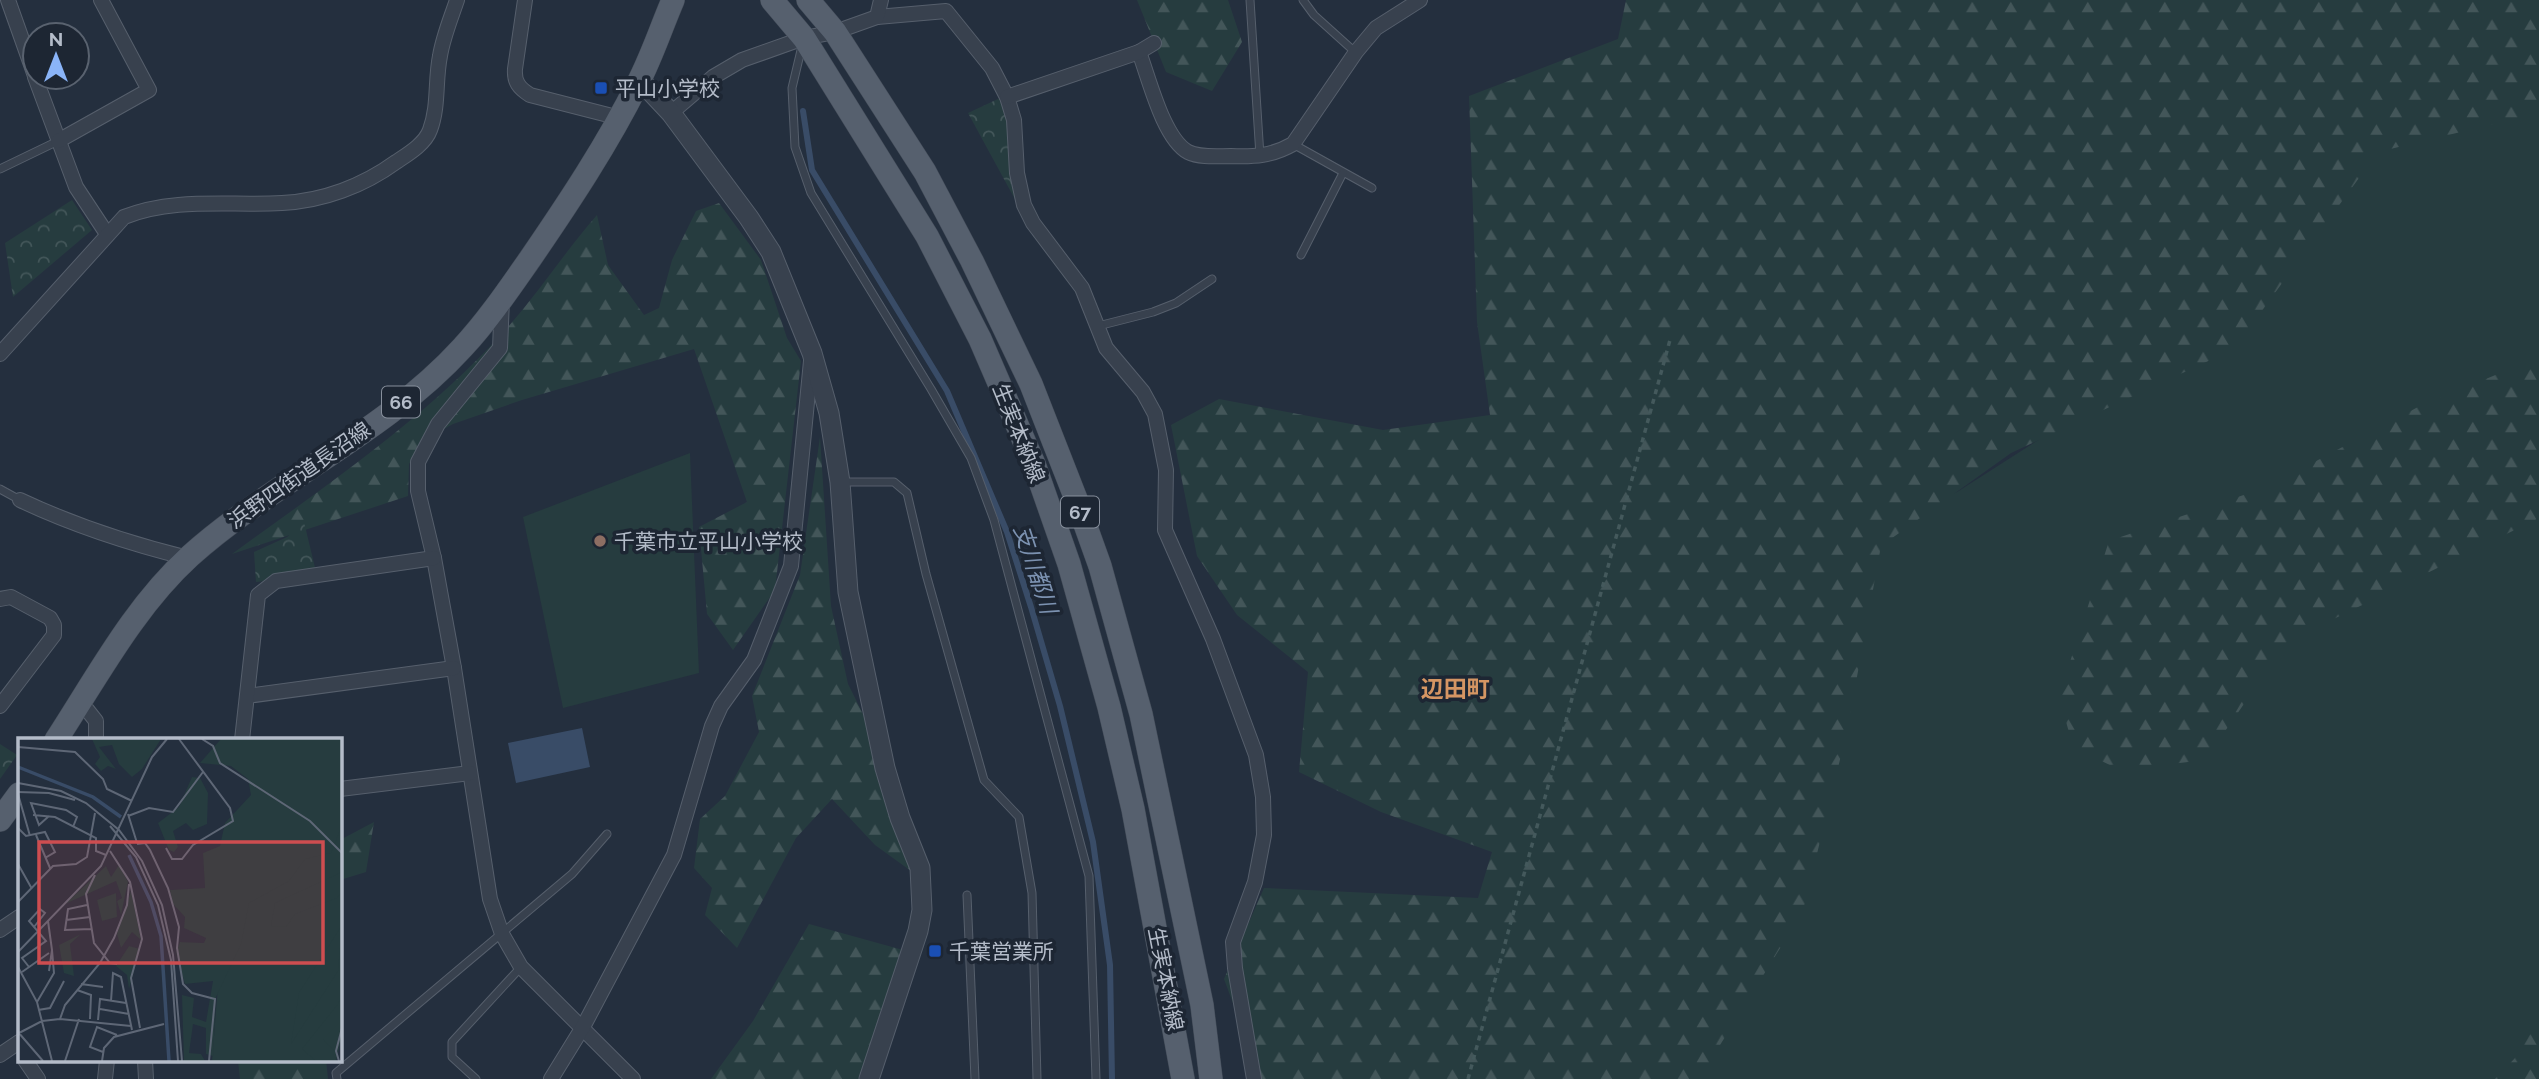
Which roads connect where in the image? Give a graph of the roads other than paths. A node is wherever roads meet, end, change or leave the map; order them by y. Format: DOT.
graph roads {
  1 [pos="8,0"];
  2 [pos="101,0"];
  3 [pos="457,0"];
  4 [pos="525,0"];
  5 [pos="673,0"];
  6 [pos="772,0"];
  7 [pos="808,0"];
  8 [pos="881,0"];
  9 [pos="1250,0"];
  10 [pos="1303,0"];
  11 [pos="1420,0"];
  12 [pos="948,6"];
  13 [pos="877,17"];
  14 [pos="835,32"];
  15 [pos="21,37"];
  16 [pos="804,38"];
  17 [pos="1154,43"];
  18 [pos="1139,52"];
  19 [pos="1356,52"];
  20 [pos="640,80"];
  21 [pos="40,91"];
  22 [pos="1007,97"];
  23 [pos="671,113"];
  24 [pos="620,118"];
  25 [pos="58,141"];
  26 [pos="1293,144"];
  27 [pos="1260,157"];
  28 [pos="0,169"];
  29 [pos="1343,173"];
  30 [pos="1372,188"];
  31 [pos="107,234"];
  32 [pos="1301,255"];
  33 [pos="1212,279"];
  34 [pos="502,298"];
  35 [pos="1098,326"];
  36 [pos="812,354"];
  37 [pos="0,355"];
  38 [pos="840,482"];
  39 [pos="0,489"];
  40 [pos="20,500"];
  41 [pos="188,558"];
  42 [pos="434,558"];
  43 [pos="0,598"];
  44 [pos="454,668"];
  45 [pos="247,695"];
  46 [pos="81,702"];
  47 [pos="0,706"];
  48 [pos="56,738"];
  49 [pos="96,738"];
  50 [pos="242,738"];
  51 [pos="470,773"];
  52 [pos="341,789"];
  53 [pos="607,834"];
  54 [pos="967,895"];
  55 [pos="18,918"];
  56 [pos="0,930"];
  57 [pos="502,934"];
  58 [pos="520,967"];
  59 [pos="583,1027"];
  60 [pos="18,1046"];
  61 [pos="0,1055"];
  62 [pos="26,1062"];
  63 [pos="38,1079"];
  64 [pos="337,1079"];
  65 [pos="476,1079"];
  66 [pos="551,1079"];
  67 [pos="633,1079"];
  68 [pos="869,1079"];
  69 [pos="881,1079"];
  70 [pos="975,1079"];
  71 [pos="1037,1079"];
  72 [pos="1097,1079"];
  73 [pos="1183,1079"];
  74 [pos="1211,1079"];
  75 [pos="1254,1079"];
  1 -- 15 [label="street"];
  2 -- 25 [label="street"];
  3 -- 31 [label="street"];
  4 -- 24 [label="street"];
  5 -- 20 [label="main road, 浜野四街道長沼線 / 66"];
  6 -- 16 [label="main road, 生実本納線 / 67"];
  7 -- 14 [label="main road, 生実本納線 / 67"];
  8 -- 13 [label="street"];
  9 -- 27 [label="lane"];
  10 -- 19 [label="lane"];
  11 -- 19 [label="street"];
  12 -- 13 [label="street"];
  12 -- 22 [label="street"];
  13 -- 14 [label="street"];
  14 -- 16 [label="street"];
  14 -- 74 [label="main road, 生実本納線 / 67"];
  16 -- 23 [label="street"];
  16 -- 72 [label="lane"];
  16 -- 73 [label="main road, 生実本納線 / 67"];
  17 -- 18 [label="street"];
  18 -- 22 [label="street"];
  18 -- 27 [label="street"];
  19 -- 26 [label="street"];
  20 -- 23 [label="street"];
  20 -- 24 [label="main road, 浜野四街道長沼線 / 66"];
  21 -- 25 [label="street"];
  22 -- 35 [label="street"];
  23 -- 36 [label="street"];
  24 -- 34 [label="main road, 浜野四街道長沼線 / 66"];
  25 -- 28 [label="lane"];
  25 -- 31 [label="street"];
  26 -- 27 [label="street"];
  26 -- 29 [label="lane"];
  29 -- 30 [label="lane"];
  29 -- 32 [label="lane"];
  31 -- 37 [label="street"];
  33 -- 35 [label="lane"];
  34 -- 41 [label="main road, 浜野四街道長沼線 / 66"];
  34 -- 42 [label="street"];
  35 -- 75 [label="street"];
  36 -- 38 [label="street"];
  36 -- 59 [label="street"];
  38 -- 68 [label="street"];
  38 -- 71 [label="lane"];
  39 -- 40 [label="lane"];
  40 -- 41 [label="street"];
  41 -- 46 [label="main road, 浜野四街道長沼線 / 66"];
  42 -- 44 [label="street"];
  42 -- 45 [label="street"];
  43 -- 47 [label="street"];
  44 -- 45 [label="street"];
  44 -- 51 [label="street"];
  45 -- 50 [label="street"];
  46 -- 48 [label="main road, 浜野四街道長沼線 / 66"];
  46 -- 49 [label="street"];
  51 -- 52 [label="street"];
  51 -- 57 [label="street"];
  53 -- 57 [label="lane"];
  54 -- 70 [label="lane"];
  55 -- 56 [label="street"];
  57 -- 58 [label="street"];
  57 -- 64 [label="lane"];
  58 -- 59 [label="street"];
  58 -- 65 [label="lane"];
  59 -- 66 [label="street"];
  59 -- 67 [label="street"];
  60 -- 61 [label="street"];
  62 -- 63 [label="street"];
  68 -- 69 [label="lane"];
}
